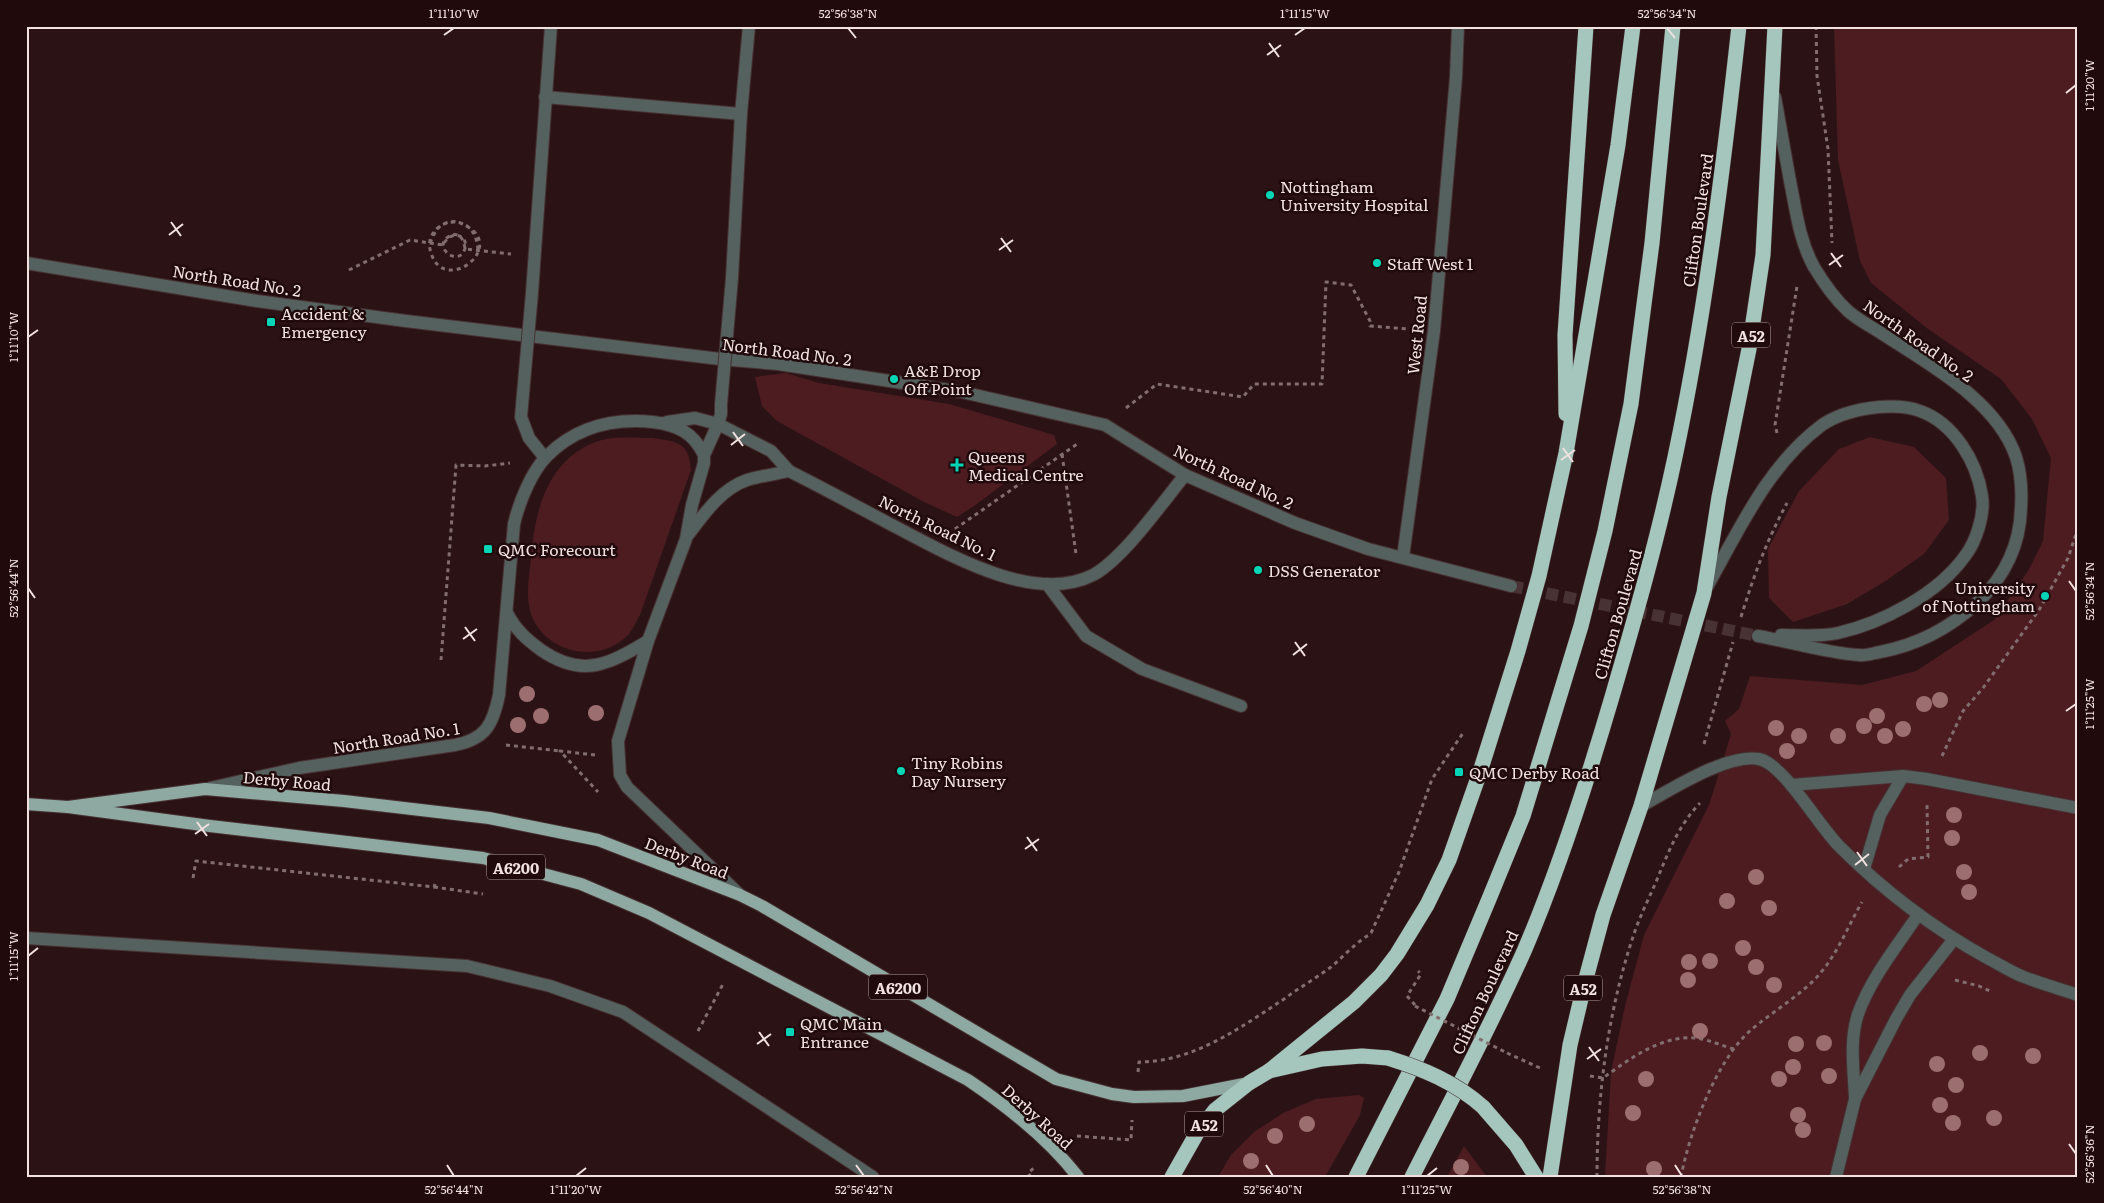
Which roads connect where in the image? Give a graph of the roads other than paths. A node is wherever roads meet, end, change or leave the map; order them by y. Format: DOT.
graph roads {
  1 [pos="551,26"];
  2 [pos="750,26"];
  3 [pos="1458,26"];
  4 [pos="1586,26"];
  5 [pos="1633,26"];
  6 [pos="1673,26"];
  7 [pos="1739,26"];
  8 [pos="1774,26"];
  9 [pos="1771,74"];
  10 [pos="545,97"];
  11 [pos="741,114"];
  12 [pos="26,263"];
  13 [pos="663,423"];
  14 [pos="718,424"];
  15 [pos="1566,453"];
  16 [pos="704,455"];
  17 [pos="545,458"];
  18 [pos="789,470"];
  19 [pos="1185,475"];
  20 [pos="686,539"];
  21 [pos="1403,557"];
  22 [pos="1047,584"];
  23 [pos="1511,586"];
  24 [pos="1704,592"];
  25 [pos="507,613"];
  26 [pos="648,641"];
  27 [pos="1241,706"];
  28 [pos="1903,776"];
  29 [pos="1790,785"];
  30 [pos="205,789"];
  31 [pos="26,804"];
  32 [pos="1640,806"];
  33 [pos="68,807"];
  34 [pos="2078,808"];
  35 [pos="1864,869"];
  36 [pos="740,896"];
  37 [pos="1918,915"];
  38 [pos="26,938"];
  39 [pos="1954,939"];
  40 [pos="2078,996"];
  41 [pos="1269,1071"];
  42 [pos="1249,1083"];
  43 [pos="1855,1100"];
  44 [pos="1359,1172"];
  45 [pos="873,1177"];
  46 [pos="1078,1177"];
  47 [pos="1172,1177"];
  48 [pos="1412,1177"];
  49 [pos="1536,1177"];
  50 [pos="1550,1177"];
  51 [pos="1836,1177"];
  1 -- 10 [label="street"];
  2 -- 11 [label="street"];
  3 -- 21 [label="street, West Road"];
  4 -- 15 [label="highway"];
  5 -- 15 [label="highway, A52"];
  6 -- 44 [label="highway, Clifton Boulevard"];
  7 -- 48 [label="highway, Clifton Boulevard"];
  8 -- 9 [label="highway, A52"];
  9 -- 24 [label="highway, A52"];
  9 -- 24 [label="street, North Road No. 2"];
  10 -- 11 [label="street"];
  10 -- 17 [label="street, bridge"];
  11 -- 14 [label="street, bridge"];
  12 -- 19 [label="street, North Road No. 2"];
  13 -- 14 [label="street"];
  13 -- 16 [label="street"];
  13 -- 17 [label="street, North Road No. 1"];
  14 -- 16 [label="street"];
  14 -- 18 [label="street"];
  15 -- 41 [label="highway, A52"];
  16 -- 20 [label="street"];
  17 -- 25 [label="street, North Road No. 1"];
  18 -- 20 [label="street"];
  18 -- 22 [label="street, North Road No. 1"];
  19 -- 21 [label="street, North Road No. 2"];
  19 -- 22 [label="street, North Road No. 1"];
  20 -- 26 [label="street"];
  21 -- 23 [label="street, North Road No. 2"];
  22 -- 27 [label="street"];
  24 -- 32 [label="highway, A52"];
  25 -- 26 [label="street"];
  25 -- 30 [label="street, North Road No. 1"];
  26 -- 36 [label="street"];
  28 -- 29 [label="street"];
  28 -- 34 [label="street"];
  28 -- 35 [label="street"];
  29 -- 32 [label="street"];
  29 -- 35 [label="street"];
  30 -- 33 [label="main road, Derby Road / A6200"];
  30 -- 36 [label="main road, Derby Road / A6200"];
  31 -- 33 [label="main road, Derby Road / A6200"];
  32 -- 50 [label="highway, A52"];
  33 -- 46 [label="main road, Derby Road / A6200"];
  35 -- 37 [label="street"];
  36 -- 42 [label="main road, Derby Road / A6200"];
  37 -- 39 [label="street"];
  37 -- 43 [label="street"];
  38 -- 45 [label="street"];
  39 -- 40 [label="street"];
  39 -- 43 [label="street"];
  41 -- 42 [label="highway, A52"];
  41 -- 49 [label="highway, A52, bridge"];
  42 -- 47 [label="highway, A52"];
  43 -- 51 [label="street"];
}
